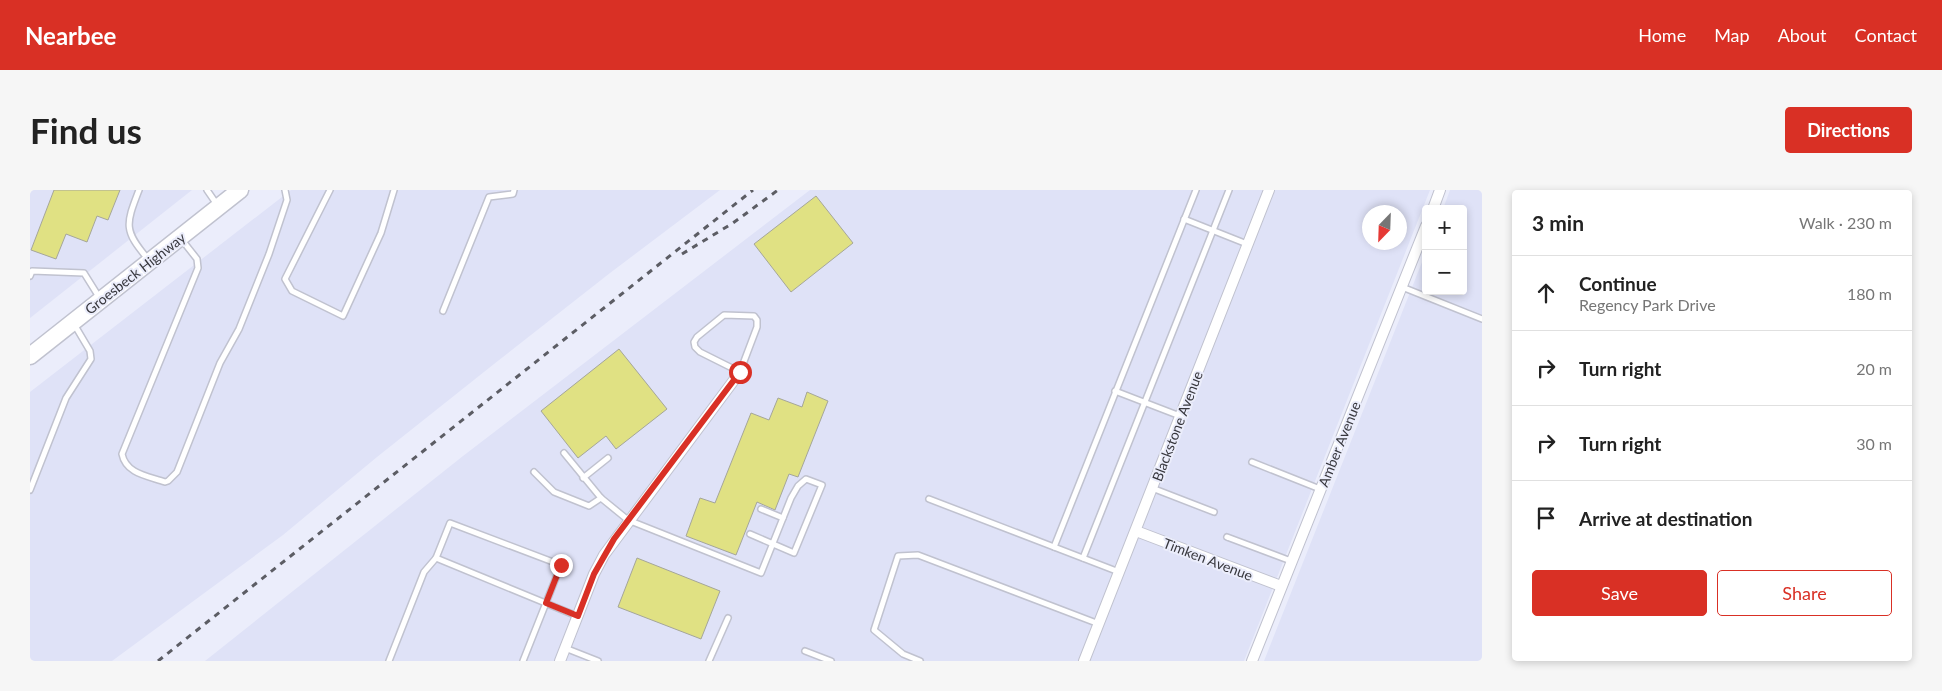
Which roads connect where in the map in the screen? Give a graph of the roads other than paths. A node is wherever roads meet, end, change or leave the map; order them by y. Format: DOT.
graph roads {
  1 [pos="139,190"];
  2 [pos="206,190"];
  3 [pos="240,190"];
  4 [pos="285,190"];
  5 [pos="330,190"];
  6 [pos="394,190"];
  7 [pos="514,190"];
  8 [pos="1196,190"];
  9 [pos="1229,190"];
  10 [pos="1269,190"];
  11 [pos="1440,190"];
  12 [pos="1434,205"];
  13 [pos="219,207"];
  14 [pos="1184,219"];
  15 [pos="1213,231"];
  16 [pos="1422,236"];
  17 [pos="180,237"];
  18 [pos="1248,244"];
  19 [pos="150,261"];
  20 [pos="30,276"];
  21 [pos="1402,288"];
  22 [pos="101,300"];
  23 [pos="443,311"];
  24 [pos="1482,319"];
  25 [pos="72,322"];
  26 [pos="30,356"];
  27 [pos="740,372"];
  28 [pos="1116,391"];
  29 [pos="1144,402"];
  30 [pos="1180,416"];
  31 [pos="564,453"];
  32 [pos="608,458"];
  33 [pos="1252,462"];
  34 [pos="534,472"];
  35 [pos="583,478"];
  36 [pos="1152,488"];
  37 [pos="1320,488"];
  38 [pos="30,490"];
  39 [pos="601,498"];
  40 [pos="929,499"];
  41 [pos="761,509"];
  42 [pos="1214,512"];
  43 [pos="783,518"];
  44 [pos="628,520"];
  45 [pos="1136,531"];
  46 [pos="750,534"];
  47 [pos="1227,537"];
  48 [pos="772,544"];
  49 [pos="1054,547"];
  50 [pos="436,558"];
  51 [pos="1083,558"];
  52 [pos="1291,561"];
  53 [pos="1119,572"];
  54 [pos="1281,586"];
  55 [pos="546,603"];
  56 [pos="578,616"];
  57 [pos="728,618"];
  58 [pos="1099,624"];
  59 [pos="565,648"];
  60 [pos="805,651"];
  61 [pos="389,661"];
  62 [pos="523,661"];
  63 [pos="560,661"];
  64 [pos="598,661"];
  65 [pos="709,661"];
  66 [pos="831,661"];
  67 [pos="920,661"];
  68 [pos="1084,661"];
  69 [pos="1252,661"];
  1 -- 19 [label="lane"];
  2 -- 13 [label="lane"];
  3 -- 13 [label="main road, Groesbeck Highway"];
  4 -- 17 [label="lane"];
  5 -- 6 [label="lane"];
  7 -- 23 [label="lane"];
  8 -- 14 [label="lane"];
  9 -- 15 [label="lane"];
  10 -- 18 [label="street, Blackstone Avenue"];
  11 -- 12 [label="street"];
  13 -- 17 [label="main road, Groesbeck Highway"];
  14 -- 15 [label="lane"];
  14 -- 28 [label="lane"];
  15 -- 18 [label="lane"];
  15 -- 29 [label="lane"];
  16 -- 21 [label="street, Amber Avenue"];
  17 -- 19 [label="main road, Groesbeck Highway"];
  18 -- 30 [label="street, Blackstone Avenue"];
  19 -- 22 [label="main road, Groesbeck Highway"];
  20 -- 22 [label="lane"];
  21 -- 24 [label="lane"];
  21 -- 37 [label="street, Amber Avenue"];
  22 -- 25 [label="main road, Groesbeck Highway"];
  25 -- 26 [label="main road, Groesbeck Highway"];
  25 -- 38 [label="lane"];
  27 -- 27 [label="lane"];
  27 -- 44 [label="street"];
  28 -- 29 [label="lane"];
  28 -- 49 [label="lane"];
  29 -- 30 [label="lane"];
  29 -- 51 [label="lane"];
  30 -- 36 [label="street, Blackstone Avenue"];
  31 -- 35 [label="lane"];
  32 -- 35 [label="lane"];
  33 -- 37 [label="lane"];
  34 -- 39 [label="lane"];
  35 -- 39 [label="lane"];
  36 -- 42 [label="lane"];
  36 -- 45 [label="street, Blackstone Avenue"];
  37 -- 52 [label="street, Amber Avenue"];
  39 -- 44 [label="lane"];
  40 -- 49 [label="lane"];
  41 -- 43 [label="lane"];
  43 -- 48 [label="lane"];
  43 -- 48 [label="lane"];
  44 -- 48 [label="lane"];
  44 -- 56 [label="street"];
  45 -- 53 [label="street, Blackstone Avenue"];
  45 -- 54 [label="street, Timken Avenue"];
  46 -- 48 [label="lane"];
  47 -- 52 [label="lane"];
  49 -- 51 [label="lane"];
  50 -- 55 [label="lane"];
  50 -- 55 [label="lane"];
  50 -- 61 [label="lane"];
  51 -- 53 [label="lane"];
  52 -- 54 [label="street, Amber Avenue"];
  53 -- 58 [label="street, Blackstone Avenue"];
  54 -- 69 [label="street, Amber Avenue"];
  55 -- 56 [label="lane"];
  55 -- 62 [label="lane"];
  56 -- 59 [label="street"];
  57 -- 65 [label="lane"];
  58 -- 67 [label="lane"];
  58 -- 68 [label="street, Blackstone Avenue"];
  59 -- 63 [label="street"];
  59 -- 64 [label="lane"];
  60 -- 66 [label="lane"];
}
